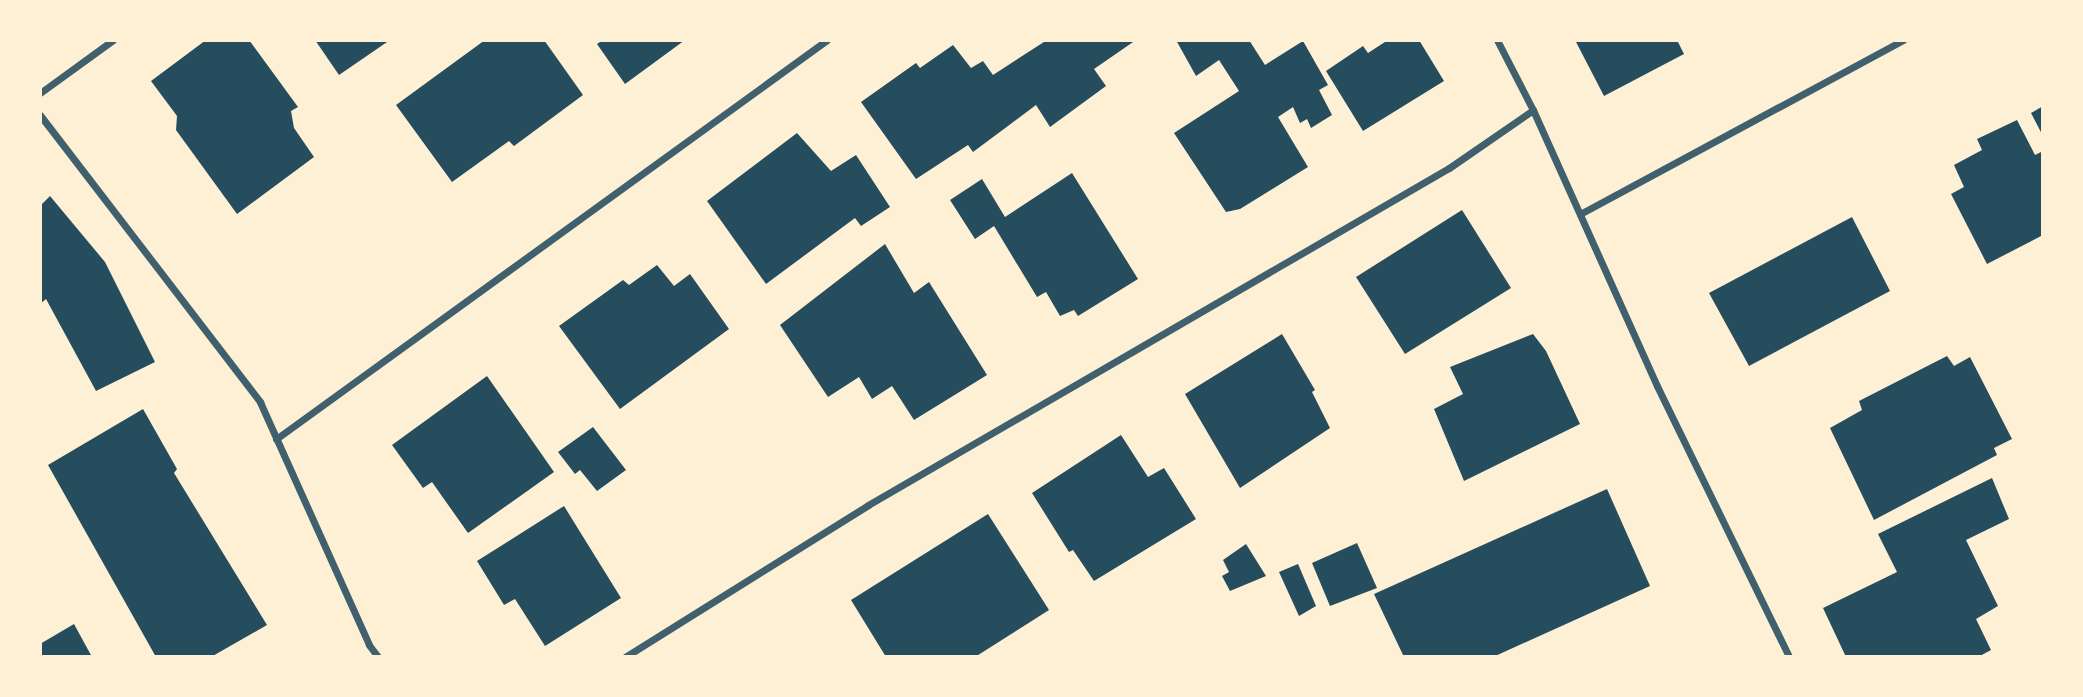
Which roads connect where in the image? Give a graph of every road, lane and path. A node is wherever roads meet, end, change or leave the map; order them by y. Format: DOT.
graph roads {
  1 [pos="113,40"];
  2 [pos="827,40"];
  3 [pos="1497,40"];
  4 [pos="1903,40"];
  5 [pos="40,93"];
  6 [pos="1534,110"];
  7 [pos="40,116"];
  8 [pos="1580,214"];
  9 [pos="276,439"];
  10 [pos="369,645"];
  11 [pos="373,657"];
  12 [pos="378,657"];
  13 [pos="625,657"];
  14 [pos="1789,657"];
  1 -- 5 [label="street"];
  2 -- 9 [label="street"];
  3 -- 6 [label="street"];
  4 -- 8 [label="street"];
  6 -- 8 [label="street"];
  6 -- 13 [label="street"];
  7 -- 9 [label="street"];
  8 -- 14 [label="street"];
  9 -- 10 [label="street"];
  10 -- 11 [label="street"];
  10 -- 12 [label="street"];
}
